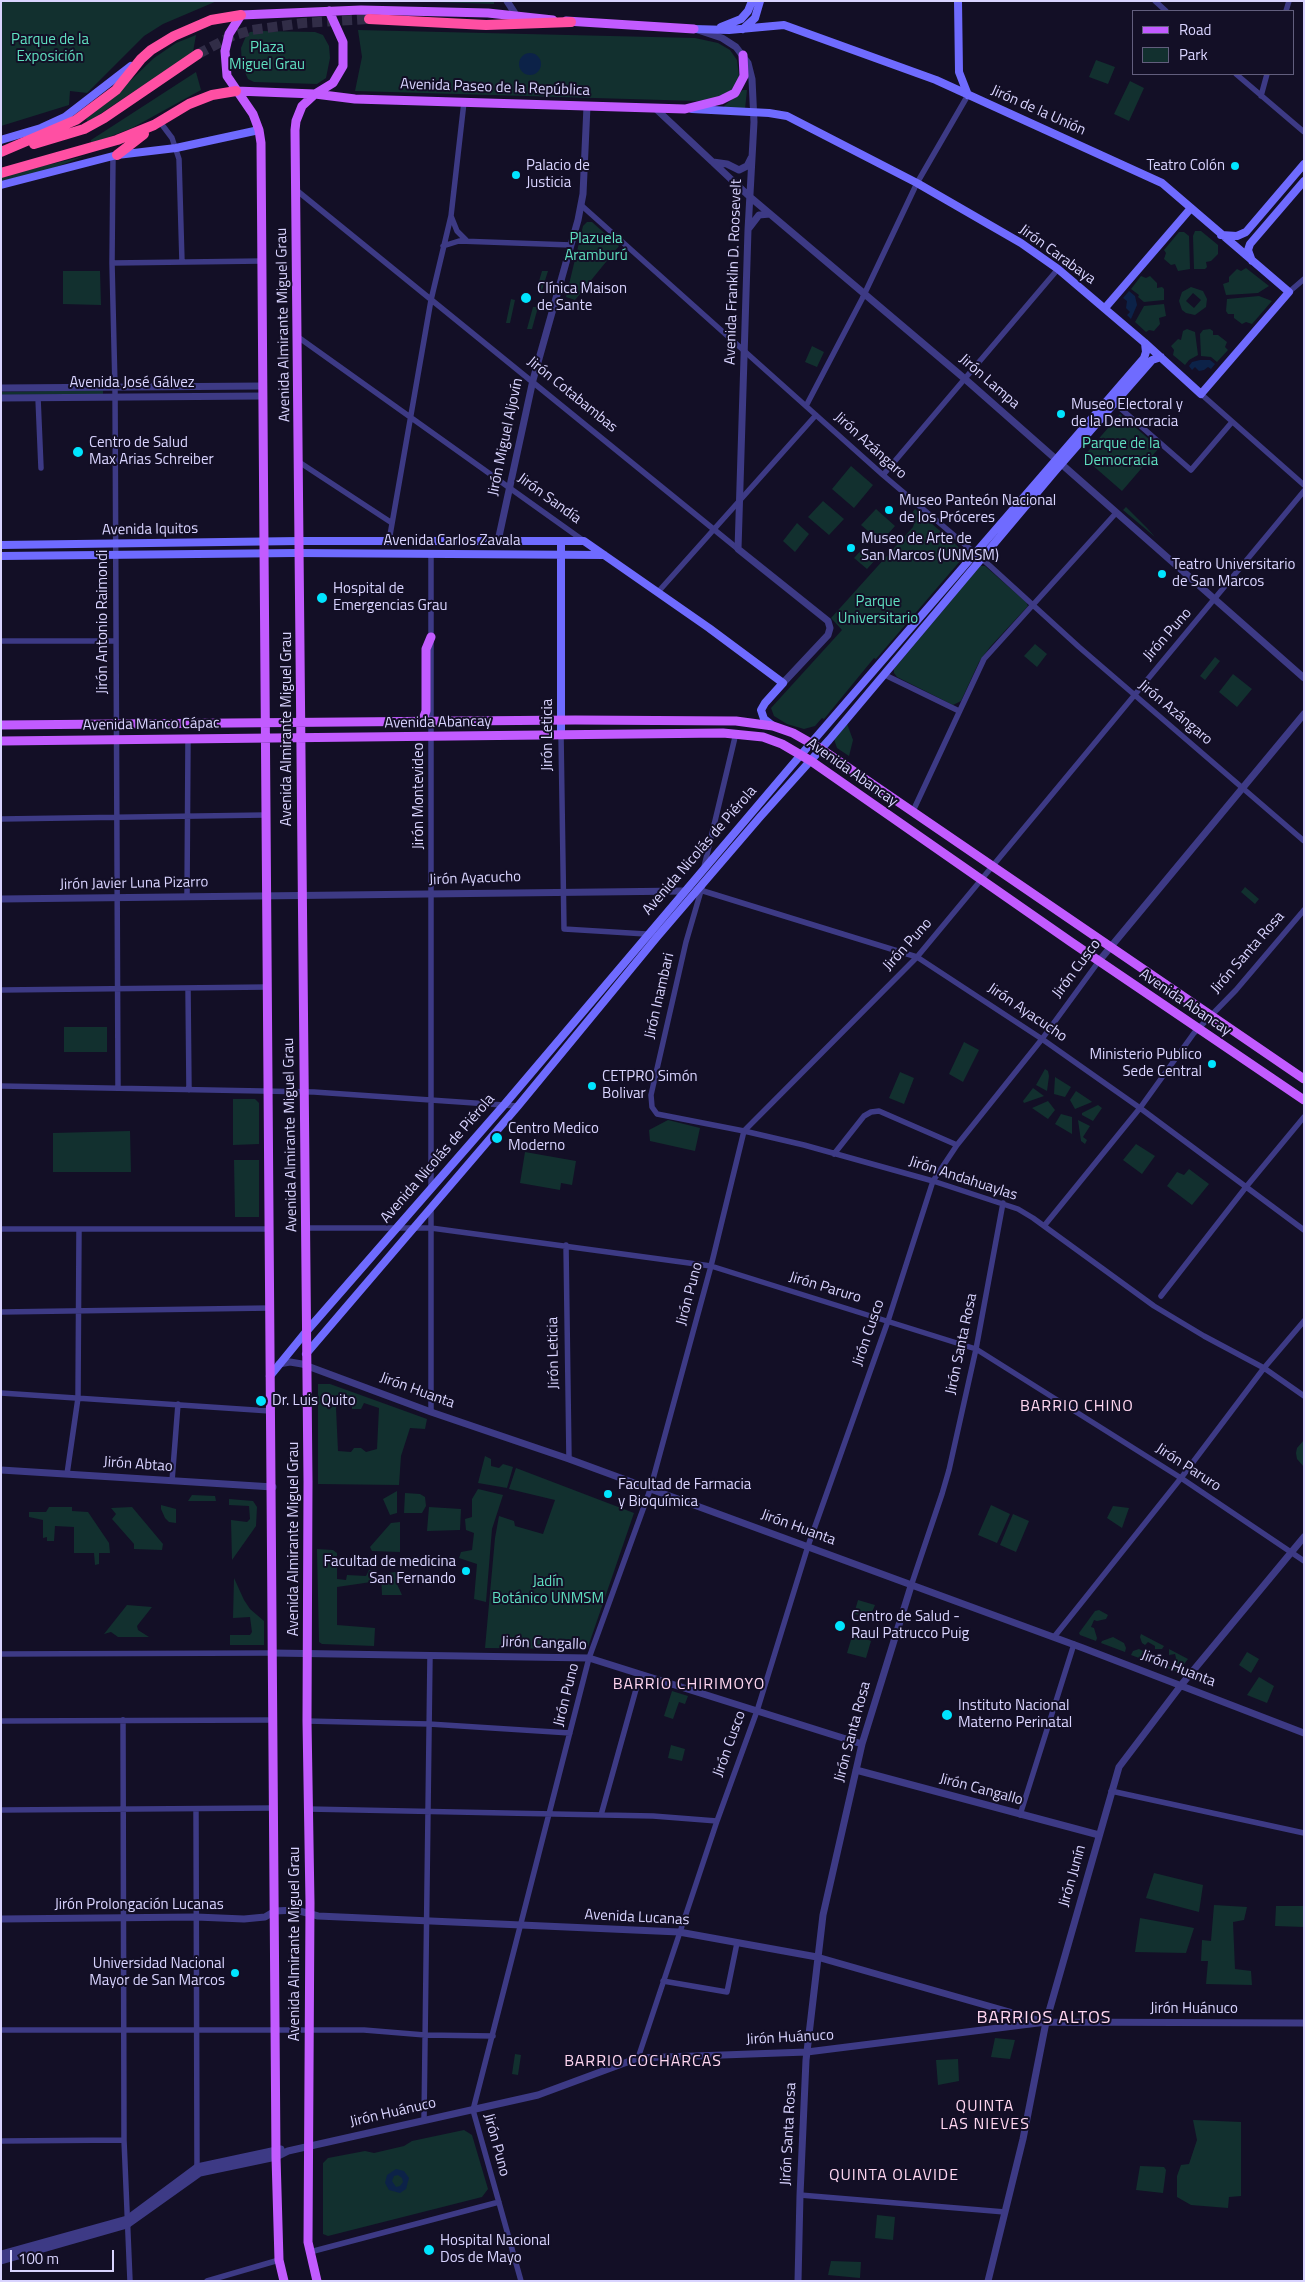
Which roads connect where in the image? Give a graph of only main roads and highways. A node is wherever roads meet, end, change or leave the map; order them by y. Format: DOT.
graph roads {
  1 [pos="752,1"];
  2 [pos="760,1"];
  3 [pos="958,1"];
  4 [pos="329,10"];
  5 [pos="241,15"];
  6 [pos="370,20"];
  7 [pos="571,22"];
  8 [pos="694,28"];
  9 [pos="713,29"];
  10 [pos="741,30"];
  11 [pos="198,54"];
  12 [pos="744,55"];
  13 [pos="140,59"];
  14 [pos="236,91"];
  15 [pos="315,94"];
  16 [pos="968,94"];
  17 [pos="685,109"];
  18 [pos="753,112"];
  19 [pos="157,124"];
  20 [pos="259,130"];
  21 [pos="1,140"];
  22 [pos="5,151"];
  23 [pos="115,155"];
  24 [pos="1304,164"];
  25 [pos="1,173"];
  26 [pos="1304,181"];
  27 [pos="1,185"];
  28 [pos="1191,208"];
  29 [pos="1221,235"];
  30 [pos="1254,264"];
  31 [pos="1106,308"];
  32 [pos="1145,342"];
  33 [pos="1161,357"];
  34 [pos="1201,394"];
  35 [pos="1112,401"];
  36 [pos="1059,461"];
  37 [pos="297,541"];
  38 [pos="370,541"];
  39 [pos="466,541"];
  40 [pos="561,541"];
  41 [pos="584,541"];
  42 [pos="266,542"];
  43 [pos="1,545"];
  44 [pos="266,553"];
  45 [pos="297,553"];
  46 [pos="369,554"];
  47 [pos="466,555"];
  48 [pos="561,555"];
  49 [pos="605,555"];
  50 [pos="1,556"];
  51 [pos="431,637"];
  52 [pos="561,720"];
  53 [pos="427,722"];
  54 [pos="269,723"];
  55 [pos="299,723"];
  56 [pos="1,725"];
  57 [pos="773,726"];
  58 [pos="561,735"];
  59 [pos="269,737"];
  60 [pos="299,737"];
  61 [pos="1,741"];
  62 [pos="812,743"];
  63 [pos="821,749"];
  64 [pos="801,754"];
  65 [pos="811,760"];
  66 [pos="1304,1079"];
  67 [pos="1304,1100"];
  68 [pos="338,1295"];
  69 [pos="348,1303"];
  70 [pos="304,1335"];
  71 [pos="306,1354"];
  72 [pos="270,1376"];
  73 [pos="284,2281"];
  74 [pos="317,2281"];
  1 -- 9 [label="main road"];
  2 -- 10 [label="main road"];
  3 -- 16 [label="main road"];
  4 -- 5 [label="main road"];
  4 -- 7 [label="main road"];
  4 -- 15 [label="main road, Avenida Almirante Miguel Grau"];
  5 -- 13 [label="highway"];
  5 -- 14 [label="main road, Avenida Almirante Miguel Grau"];
  6 -- 7 [label="highway"];
  7 -- 8 [label="main road"];
  8 -- 9 [label="main road"];
  9 -- 10 [label="main road"];
  10 -- 16 [label="main road, Jirón de la Unión"];
  11 -- 22 [label="highway"];
  12 -- 17 [label="main road"];
  13 -- 21 [label="main road"];
  13 -- 22 [label="highway"];
  14 -- 15 [label="main road, Avenida Paseo de la República"];
  14 -- 19 [label="highway"];
  14 -- 20 [label="main road, Avenida Almirante Miguel Grau"];
  15 -- 17 [label="main road, Avenida Paseo de la República"];
  15 -- 37 [label="main road, Avenida Almirante Miguel Grau"];
  16 -- 28 [label="main road, Jirón de la Unión"];
  17 -- 18 [label="main road, Avenida Paseo de la República"];
  18 -- 31 [label="main road, Jirón Carabaya"];
  19 -- 23 [label="highway"];
  19 -- 25 [label="highway"];
  20 -- 23 [label="main road"];
  20 -- 42 [label="main road, Avenida Almirante Miguel Grau"];
  23 -- 27 [label="main road"];
  24 -- 29 [label="main road"];
  26 -- 30 [label="main road"];
  28 -- 29 [label="main road, Jirón de la Unión"];
  28 -- 31 [label="main road"];
  29 -- 30 [label="main road, Jirón de la Unión"];
  30 -- 34 [label="main road, Jirón de la Unión"];
  31 -- 32 [label="main road, Jirón Carabaya"];
  32 -- 33 [label="main road, Jirón Carabaya"];
  32 -- 35 [label="main road, Avenida Nicolás de Piérola"];
  33 -- 34 [label="main road, Jirón Carabaya"];
  33 -- 35 [label="main road, Avenida Nicolás de Piérola"];
  35 -- 36 [label="main road, Avenida Nicolás de Piérola"];
  36 -- 62 [label="main road, Avenida Nicolás de Piérola"];
  36 -- 63 [label="main road, Avenida Nicolás de Piérola"];
  37 -- 38 [label="main road, Avenida Carlos Zavala"];
  37 -- 42 [label="main road, Avenida Iquitos"];
  37 -- 45 [label="main road, Avenida Almirante Miguel Grau"];
  38 -- 39 [label="main road, Avenida Carlos Zavala"];
  38 -- 46 [label="main road"];
  39 -- 40 [label="main road, Avenida Carlos Zavala"];
  39 -- 47 [label="main road"];
  40 -- 41 [label="main road, Avenida Carlos Zavala"];
  40 -- 48 [label="main road, Jirón Leticia"];
  41 -- 49 [label="main road, Jirón Sandía"];
  42 -- 43 [label="main road, Avenida Iquitos"];
  42 -- 44 [label="main road, Avenida Almirante Miguel Grau"];
  44 -- 45 [label="main road, Avenida Iquitos"];
  44 -- 50 [label="main road, Avenida Iquitos"];
  44 -- 54 [label="main road, Avenida Almirante Miguel Grau"];
  45 -- 46 [label="main road, Avenida Carlos Zavala"];
  45 -- 55 [label="main road, Avenida Almirante Miguel Grau"];
  46 -- 47 [label="main road, Avenida Carlos Zavala"];
  47 -- 48 [label="main road, Avenida Carlos Zavala"];
  48 -- 49 [label="main road, Avenida Carlos Zavala"];
  48 -- 52 [label="main road, Jirón Leticia"];
  49 -- 57 [label="main road, Jirón Sandía"];
  51 -- 53 [label="main road"];
  52 -- 53 [label="main road, Avenida Abancay"];
  52 -- 57 [label="main road, Avenida Abancay"];
  52 -- 58 [label="main road, Jirón Leticia"];
  53 -- 55 [label="main road, Avenida Abancay"];
  54 -- 55 [label="main road, Avenida Manco Cápac"];
  54 -- 56 [label="main road, Avenida Manco Cápac"];
  54 -- 59 [label="main road, Avenida Almirante Miguel Grau"];
  55 -- 60 [label="main road, Avenida Almirante Miguel Grau"];
  57 -- 62 [label="main road, Avenida Abancay"];
  58 -- 60 [label="main road, Avenida Abancay"];
  58 -- 64 [label="main road, Avenida Abancay"];
  59 -- 60 [label="main road, Avenida Manco Cápac"];
  59 -- 61 [label="main road, Avenida Manco Cápac"];
  59 -- 72 [label="main road, Avenida Almirante Miguel Grau"];
  60 -- 70 [label="main road, Avenida Almirante Miguel Grau"];
  62 -- 63 [label="main road, Avenida Abancay"];
  62 -- 64 [label="main road, Avenida Nicolás de Piérola"];
  63 -- 65 [label="main road, Avenida Nicolás de Piérola"];
  63 -- 66 [label="main road, Avenida Abancay"];
  64 -- 65 [label="main road, Avenida Abancay"];
  64 -- 68 [label="main road, Avenida Nicolás de Piérola"];
  65 -- 67 [label="main road, Avenida Abancay"];
  65 -- 69 [label="main road, Avenida Nicolás de Piérola"];
  68 -- 69 [label="main road"];
  68 -- 70 [label="main road, Avenida Nicolás de Piérola"];
  69 -- 71 [label="main road, Avenida Nicolás de Piérola"];
  70 -- 71 [label="main road, Avenida Almirante Miguel Grau"];
  70 -- 72 [label="main road, Avenida Nicolás de Piérola"];
  71 -- 74 [label="main road, Avenida Almirante Miguel Grau"];
  72 -- 73 [label="main road, Avenida Almirante Miguel Grau"];
}
